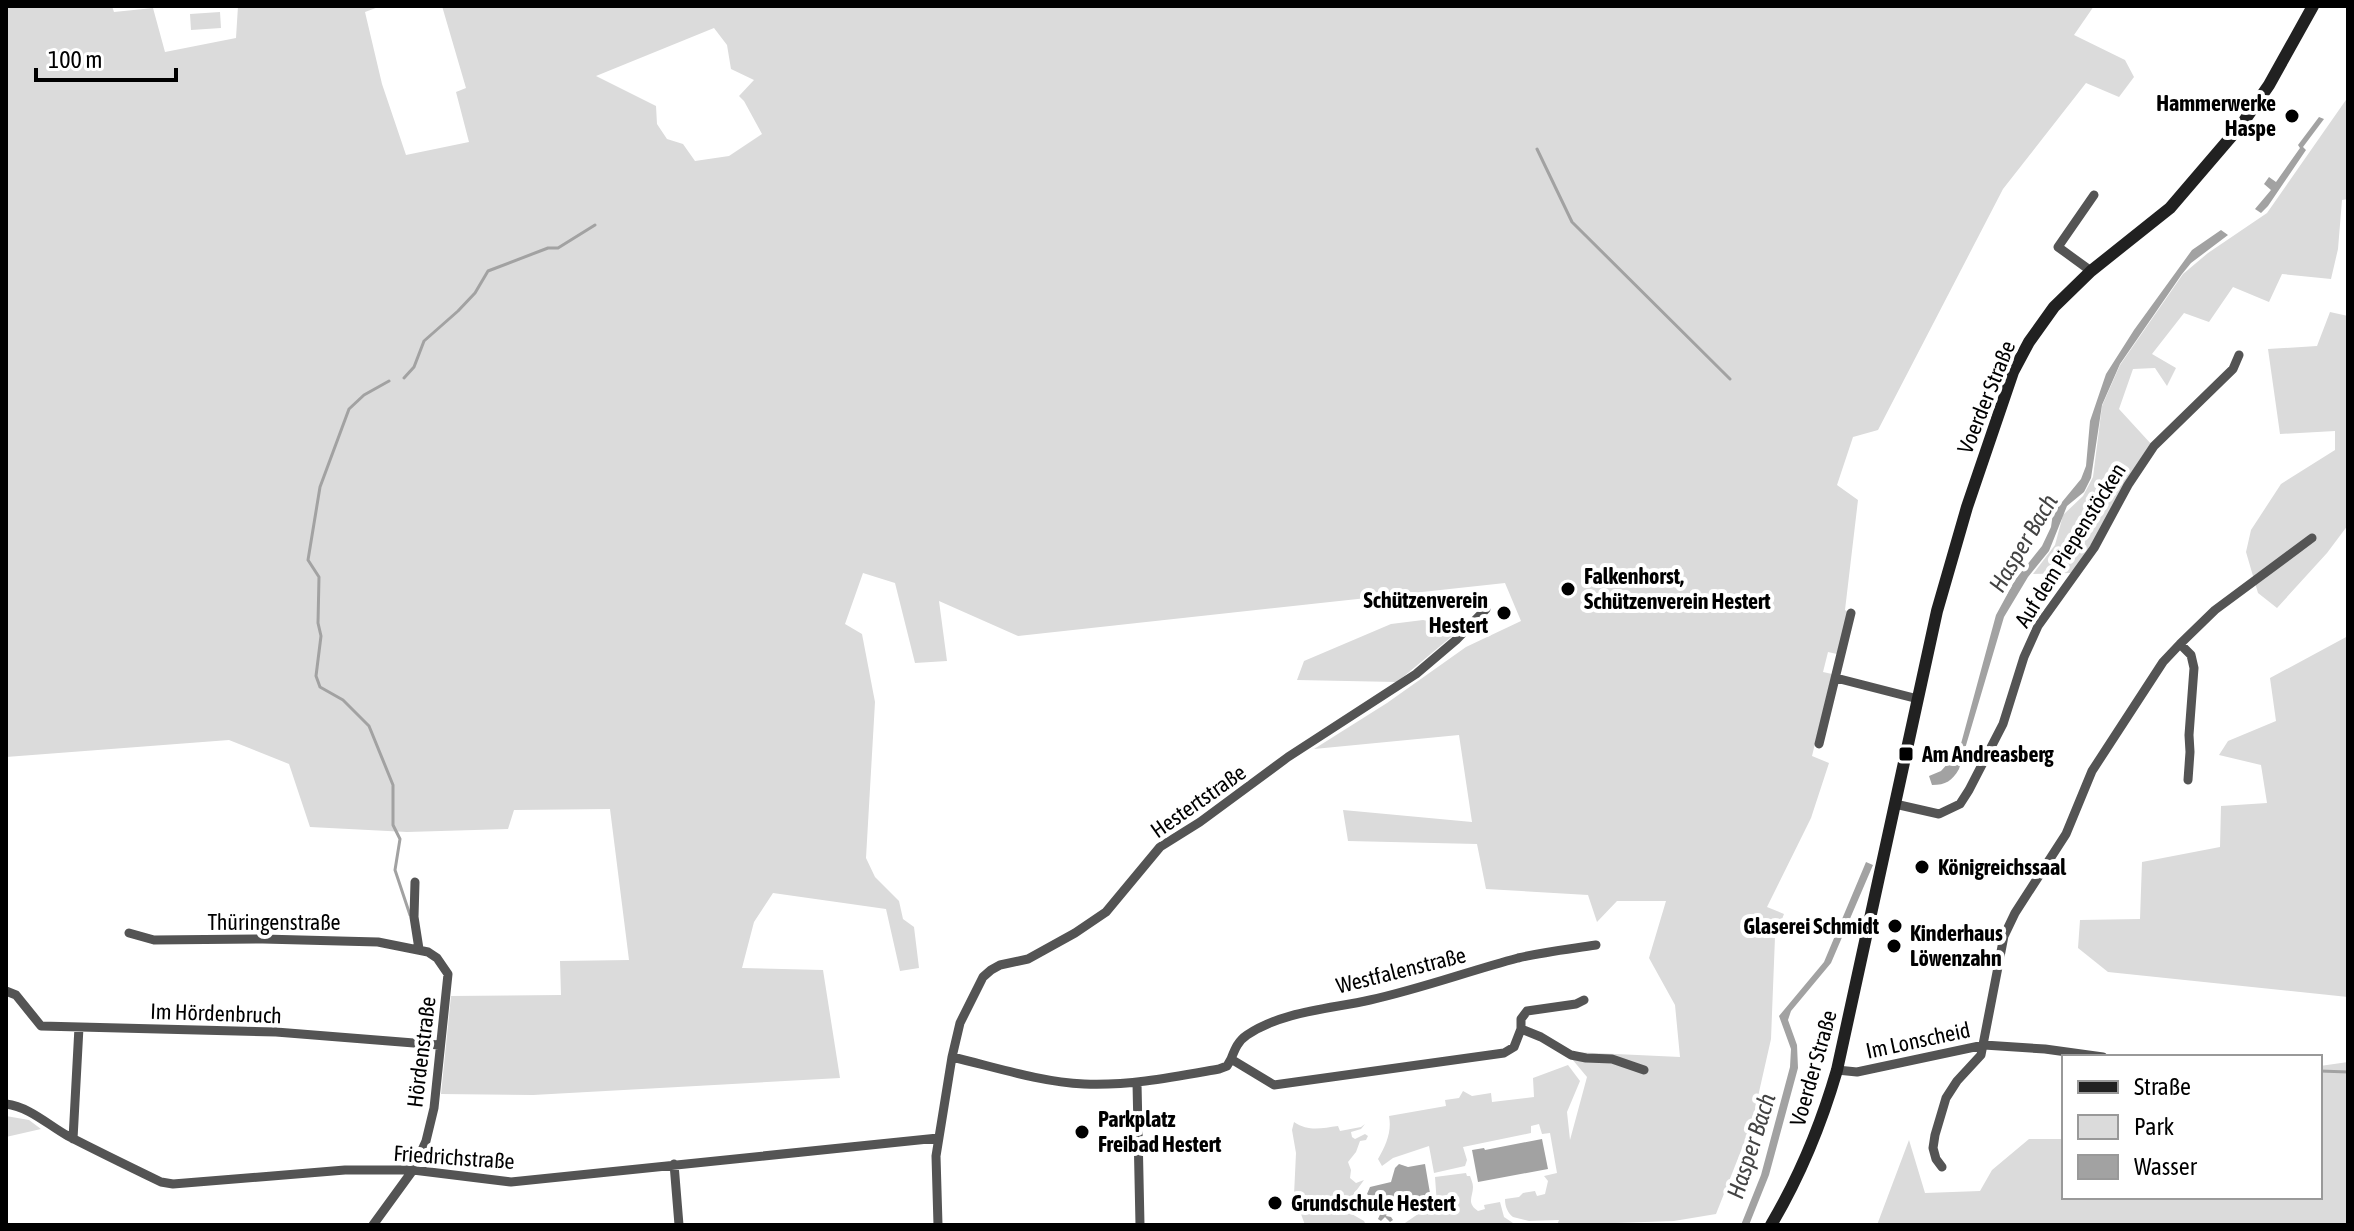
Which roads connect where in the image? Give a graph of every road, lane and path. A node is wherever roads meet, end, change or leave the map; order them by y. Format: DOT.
graph roads {
  1 [pos="2310,7"];
  2 [pos="2094,195"];
  3 [pos="2091,271"];
  4 [pos="2239,355"];
  5 [pos="2312,538"];
  6 [pos="1486,609"];
  7 [pos="1851,613"];
  8 [pos="2180,644"];
  9 [pos="1836,678"];
  10 [pos="1918,699"];
  11 [pos="1819,744"];
  12 [pos="2188,780"];
  13 [pos="1895,804"];
  14 [pos="415,882"];
  15 [pos="129,933"];
  16 [pos="1596,945"];
  17 [pos="419,949"];
  18 [pos="6,991"];
  19 [pos="1584,1000"];
  20 [pos="79,1027"];
  21 [pos="1521,1029"];
  22 [pos="439,1045"];
  23 [pos="1984,1045"];
  24 [pos="2088,1055"];
  25 [pos="952,1057"];
  26 [pos="1231,1059"];
  27 [pos="1644,1070"];
  28 [pos="1837,1070"];
  29 [pos="1137,1083"];
  30 [pos="6,1104"];
  31 [pos="938,1138"];
  32 [pos="73,1139"];
  33 [pos="674,1164"];
  34 [pos="1942,1167"];
  35 [pos="413,1170"];
  36 [pos="373,1225"];
  37 [pos="679,1225"];
  38 [pos="938,1225"];
  39 [pos="1140,1225"];
  40 [pos="1771,1225"];
  1 -- 3 [label="main road, Voerder Straße"];
  2 -- 3 [label="street"];
  3 -- 10 [label="main road, Voerder Straße"];
  4 -- 13 [label="street, Auf dem Piepenstöcken"];
  5 -- 8 [label="street"];
  6 -- 25 [label="street, Hestertstraße"];
  7 -- 9 [label="street"];
  8 -- 12 [label="street"];
  8 -- 23 [label="street"];
  9 -- 10 [label="street"];
  9 -- 11 [label="street"];
  10 -- 13 [label="main road"];
  13 -- 28 [label="main road, Voerder Straße"];
  14 -- 17 [label="street"];
  15 -- 17 [label="street, Thüringenstraße"];
  16 -- 26 [label="street, Westfalenstraße"];
  17 -- 22 [label="street, Hördenstraße"];
  18 -- 20 [label="street, Im Hördenbruch"];
  19 -- 21 [label="street"];
  20 -- 22 [label="street, Im Hördenbruch"];
  20 -- 32 [label="street"];
  21 -- 26 [label="street"];
  21 -- 27 [label="street"];
  22 -- 35 [label="street, Hördenstraße"];
  23 -- 24 [label="street, Im Lonscheid"];
  23 -- 28 [label="street, Im Lonscheid"];
  23 -- 34 [label="street"];
  25 -- 29 [label="street, Westfalenstraße"];
  25 -- 31 [label="street, Hestertstraße"];
  26 -- 29 [label="street, Westfalenstraße"];
  28 -- 40 [label="main road, Voerder Straße"];
  29 -- 39 [label="street"];
  30 -- 32 [label="street, Friedrichstraße"];
  31 -- 33 [label="street, Friedrichstraße"];
  31 -- 38 [label="street, Hestertstraße"];
  32 -- 35 [label="street, Friedrichstraße"];
  33 -- 35 [label="street, Friedrichstraße"];
  33 -- 37 [label="street"];
  35 -- 36 [label="street, Hördenstraße"];
}
